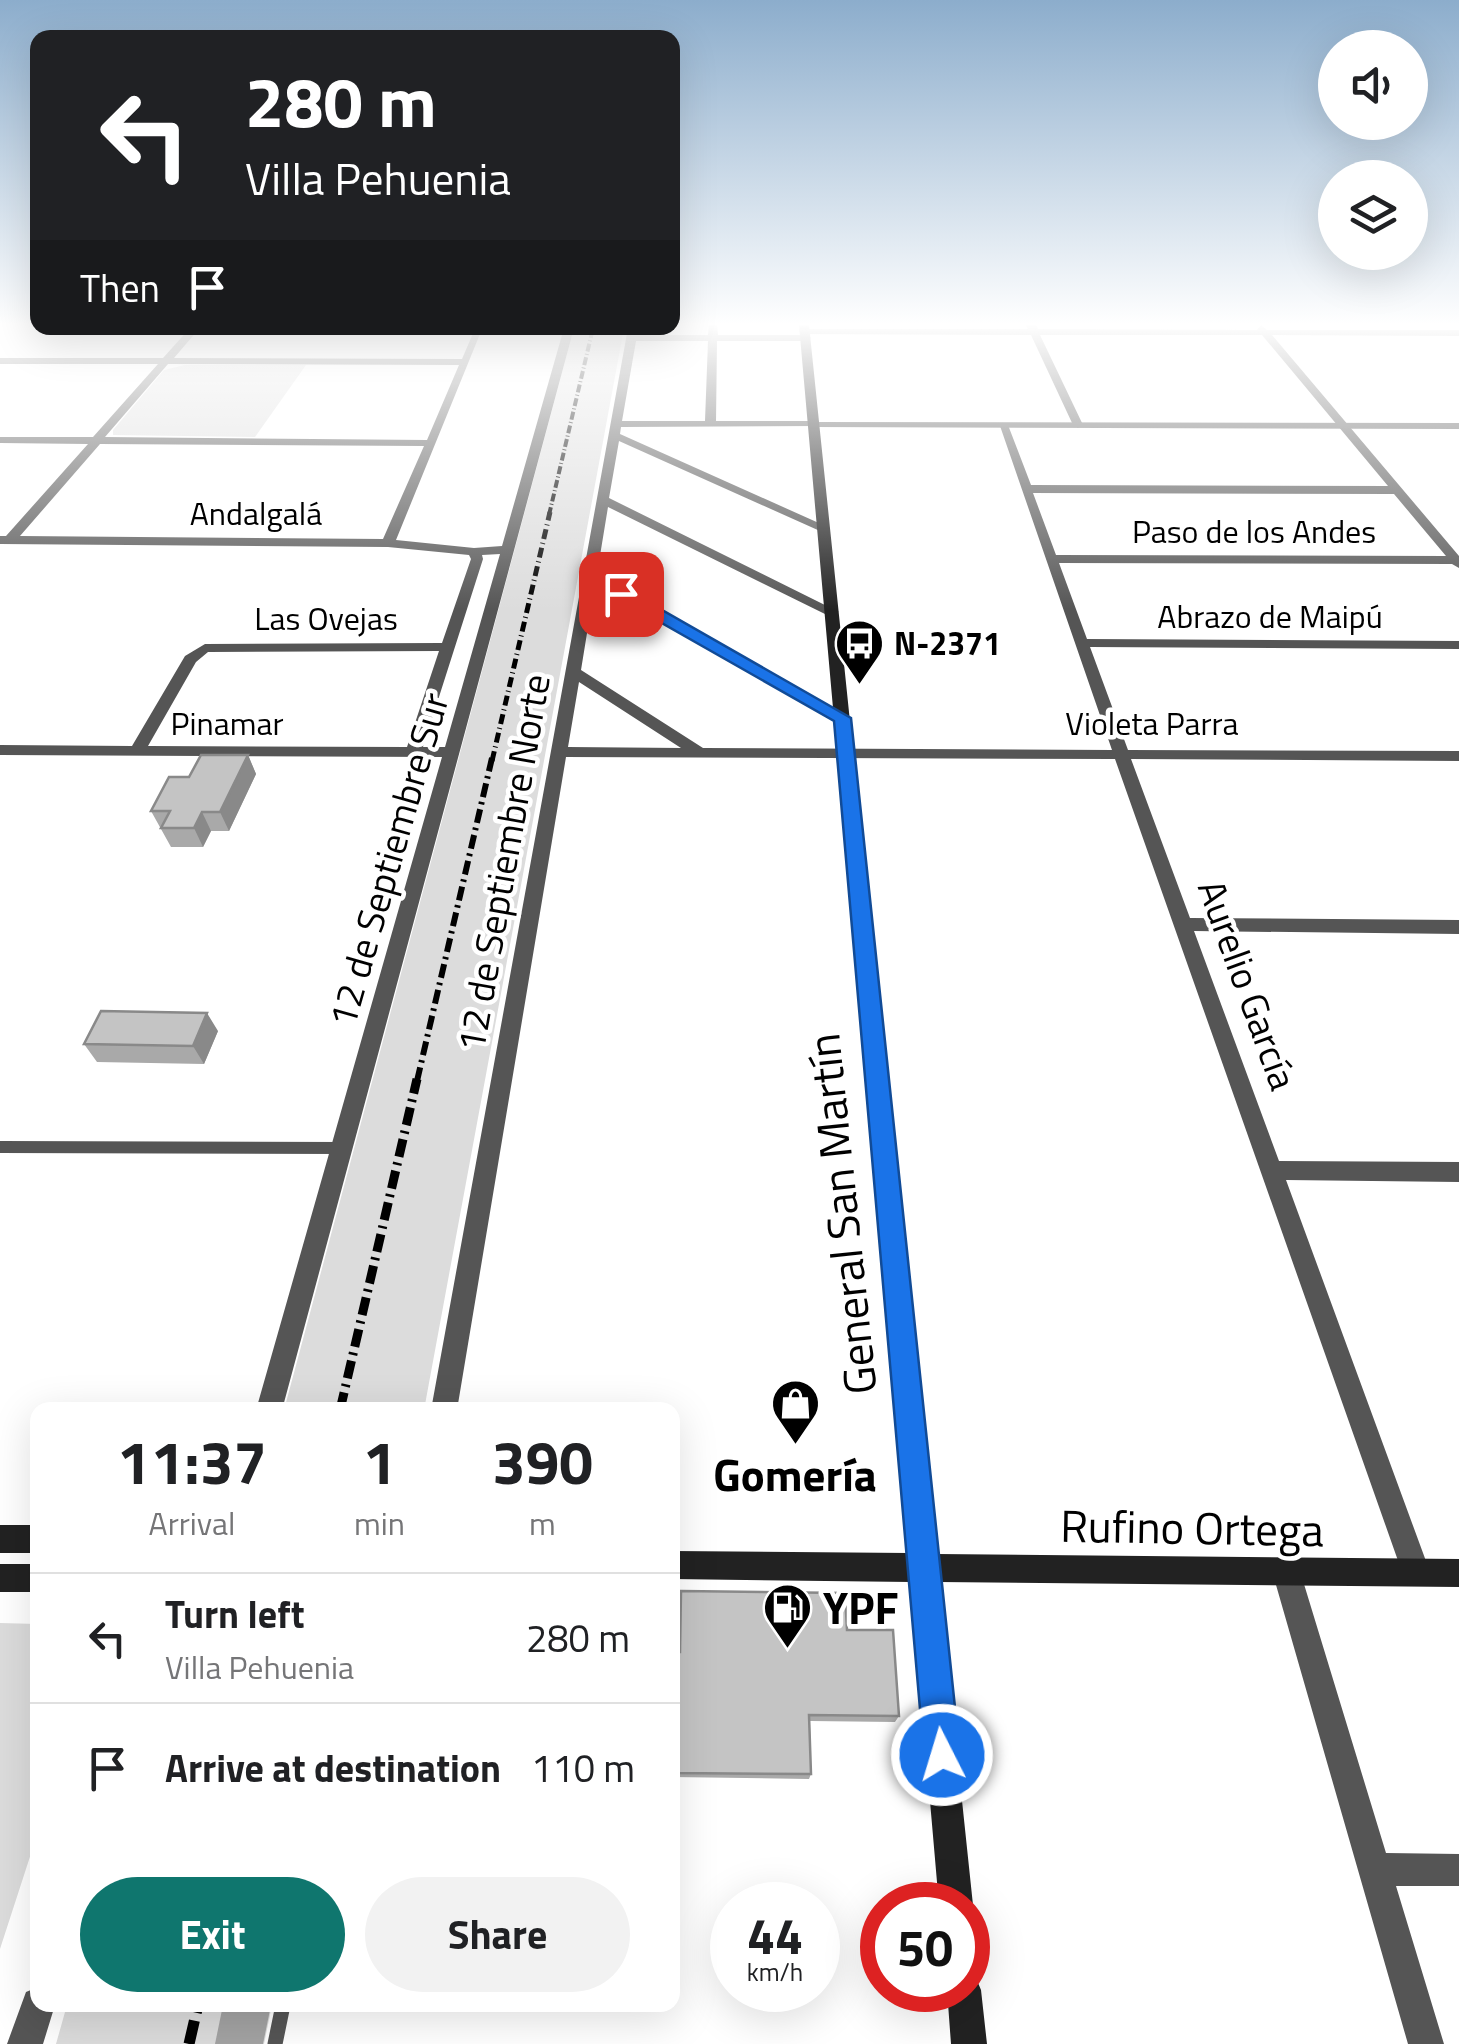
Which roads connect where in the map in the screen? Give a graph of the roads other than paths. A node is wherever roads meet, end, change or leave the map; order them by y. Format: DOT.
graph roads {
  1 [pos="114,420"];
  2 [pos="440,420"];
  3 [pos="545,420"];
  4 [pos="617,420"];
  5 [pos="710,420"];
  6 [pos="814,420"];
  7 [pos="1076,420"];
  8 [pos="1338,420"];
  9 [pos="710,424"];
  10 [pos="814,424"];
  11 [pos="1002,424"];
  12 [pos="1078,425"];
  13 [pos="1343,426"];
  14 [pos="1459,426"];
  15 [pos="615,430"];
  16 [pos="0,440"];
  17 [pos="97,440"];
  18 [pos="431,442"];
  19 [pos="1026,489"];
  20 [pos="1397,490"];
  21 [pos="603,500"];
  22 [pos="824,528"];
  23 [pos="5,540"];
  24 [pos="388,543"];
  25 [pos="510,549"];
  26 [pos="474,552"];
  27 [pos="1051,559"];
  28 [pos="1458,562"];
  29 [pos="590,576"];
  30 [pos="832,612"];
  31 [pos="1081,643"];
  32 [pos="1459,645"];
  33 [pos="448,647"];
  34 [pos="573,672"];
  35 [pos="842,718"];
  36 [pos="0,750"];
  37 [pos="137,751"];
  38 [pos="412,752"];
  39 [pos="453,752"];
  40 [pos="560,752"];
  41 [pos="698,752"];
  42 [pos="845,752"];
  43 [pos="1121,754"];
  44 [pos="1459,756"];
  45 [pos="1183,924"];
  46 [pos="1459,927"];
  47 [pos="0,1147"];
  48 [pos="342,1148"];
  49 [pos="1271,1170"];
  50 [pos="1459,1172"];
  51 [pos="271,1402"];
  52 [pos="445,1402"];
  53 [pos="0,1539"];
  54 [pos="30,1540"];
  55 [pos="680,1565"];
  56 [pos="924,1568"];
  57 [pos="1286,1572"];
  58 [pos="1416,1572"];
  59 [pos="1459,1573"];
  60 [pos="0,1578"];
  61 [pos="30,1578"];
  62 [pos="1374,1869"];
  63 [pos="1459,1870"];
  64 [pos="954,1882"];
  65 [pos="36,2012"];
  66 [pos="282,2012"];
  67 [pos="966,2012"];
  68 [pos="26,2044"];
  69 [pos="275,2044"];
  70 [pos="969,2044"];
  71 [pos="1426,2044"];
  1 -- 17 [label="street"];
  2 -- 18 [label="street"];
  3 -- 25 [label="street, 12 de Septiembre Sur"];
  4 -- 15 [label="street, 12 de Septiembre Norte"];
  5 -- 9 [label="street"];
  6 -- 10 [label="main road"];
  7 -- 12 [label="street"];
  8 -- 13 [label="street"];
  9 -- 10 [label="street"];
  9 -- 15 [label="street"];
  10 -- 11 [label="street"];
  10 -- 22 [label="main road, General San Martín"];
  11 -- 12 [label="street"];
  11 -- 19 [label="street, Aurelio García"];
  12 -- 13 [label="street"];
  13 -- 14 [label="street"];
  13 -- 20 [label="street"];
  15 -- 21 [label="street, 12 de Septiembre Norte"];
  15 -- 22 [label="street"];
  16 -- 17 [label="street"];
  17 -- 18 [label="street"];
  17 -- 23 [label="street"];
  18 -- 24 [label="street"];
  19 -- 20 [label="street"];
  19 -- 27 [label="street, Aurelio García"];
  20 -- 28 [label="street"];
  21 -- 29 [label="street, 12 de Septiembre Norte"];
  21 -- 30 [label="street"];
  22 -- 30 [label="main road, General San Martín"];
  23 -- 24 [label="street, Andalgalá"];
  24 -- 26 [label="street, Andalgalá"];
  25 -- 26 [label="street, Andalgalá"];
  25 -- 39 [label="street, 12 de Septiembre Sur"];
  26 -- 33 [label="street"];
  27 -- 28 [label="street, Paso de los Andes"];
  27 -- 31 [label="street, Aurelio García"];
  29 -- 34 [label="street, 12 de Septiembre Norte"];
  29 -- 35 [label="street"];
  30 -- 35 [label="main road, General San Martín"];
  31 -- 32 [label="street, Abrazo de Maipú"];
  31 -- 43 [label="street, Aurelio García"];
  33 -- 37 [label="street, Las Ovejas"];
  33 -- 38 [label="street"];
  34 -- 40 [label="street, 12 de Septiembre Norte"];
  34 -- 41 [label="street"];
  35 -- 42 [label="main road, General San Martín"];
  36 -- 37 [label="street, Pinamar"];
  37 -- 38 [label="street, Pinamar"];
  38 -- 39 [label="street, Pinamar"];
  39 -- 48 [label="street, 12 de Septiembre Sur"];
  40 -- 41 [label="street"];
  40 -- 52 [label="street, 12 de Septiembre Norte"];
  41 -- 42 [label="street"];
  42 -- 43 [label="street, Violeta Parra"];
  42 -- 56 [label="main road, General San Martín"];
  43 -- 44 [label="street, Violeta Parra"];
  43 -- 45 [label="street, Aurelio García"];
  45 -- 46 [label="street"];
  45 -- 49 [label="street, Aurelio García"];
  47 -- 48 [label="lane"];
  48 -- 51 [label="street, 12 de Septiembre Sur"];
  49 -- 50 [label="street"];
  49 -- 58 [label="street, Aurelio García"];
  53 -- 54 [label="main road"];
  55 -- 56 [label="main road, Rufino Ortega"];
  56 -- 57 [label="main road, Rufino Ortega"];
  56 -- 64 [label="main road, General San Martín"];
  57 -- 58 [label="main road, Rufino Ortega"];
  57 -- 62 [label="street"];
  58 -- 59 [label="main road, Rufino Ortega"];
  60 -- 61 [label="main road"];
  62 -- 63 [label="street"];
  62 -- 71 [label="street"];
  65 -- 68 [label="street"];
  66 -- 69 [label="lane"];
  67 -- 70 [label="main road"];
}
